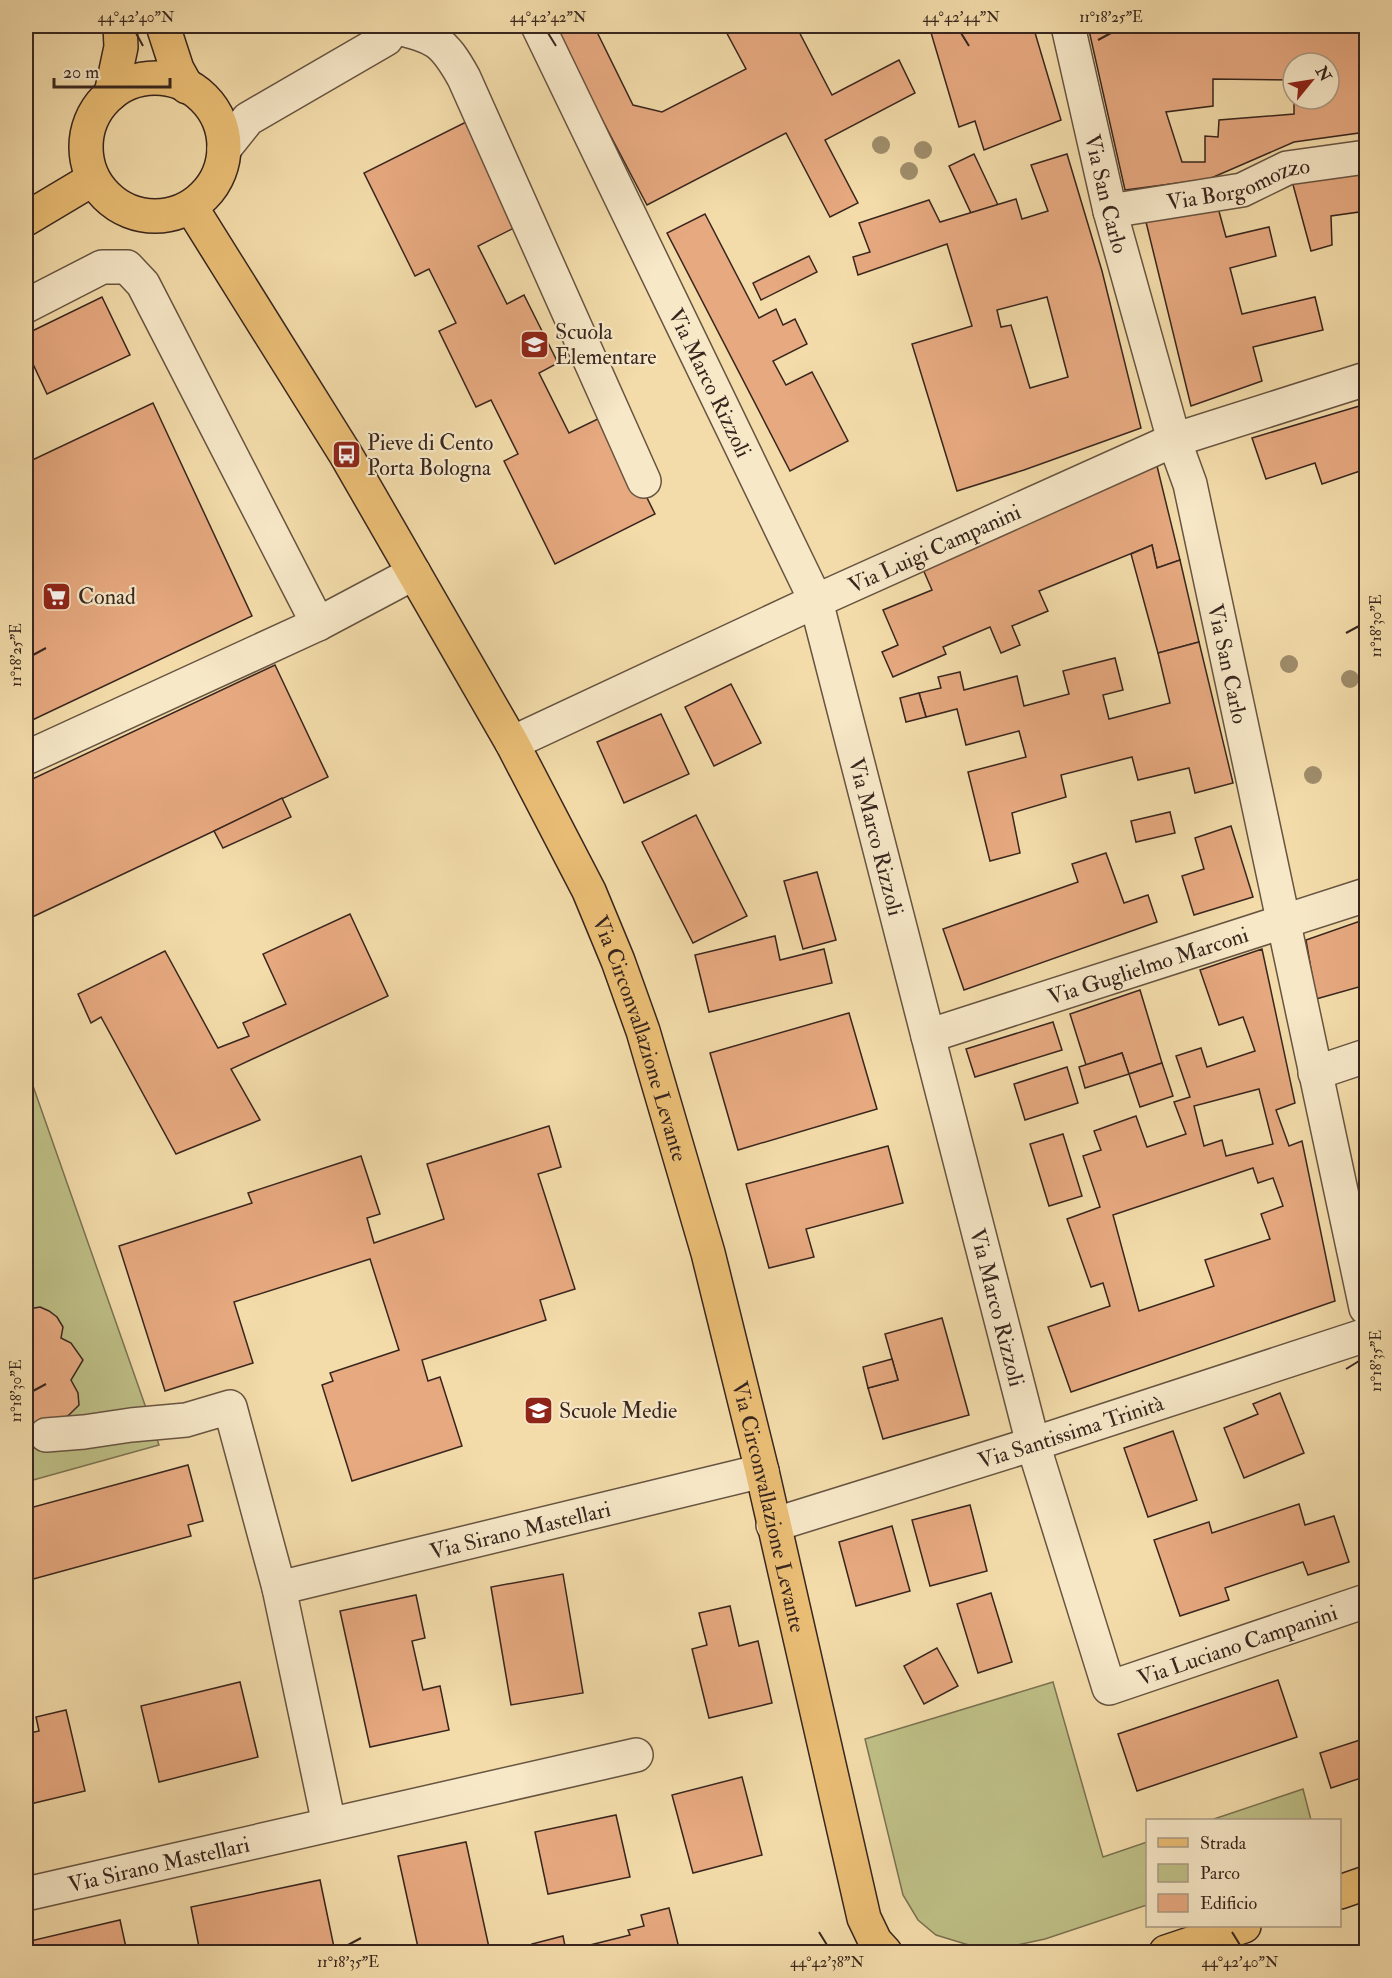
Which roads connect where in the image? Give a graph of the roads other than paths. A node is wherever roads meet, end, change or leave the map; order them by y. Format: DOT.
graph roads {
  1 [pos="120,26"];
  2 [pos="163,26"];
  3 [pos="394,26"];
  4 [pos="538,26"];
  5 [pos="1068,26"];
  6 [pos="187,87"];
  7 [pos="111,94"];
  8 [pos="224,149"];
  9 [pos="1366,157"];
  10 [pos="93,179"];
  11 [pos="191,207"];
  12 [pos="1110,211"];
  13 [pos="26,219"];
  14 [pos="26,306"];
  15 [pos="1366,379"];
  16 [pos="1174,440"];
  17 [pos="644,481"];
  18 [pos="414,573"];
  19 [pos="816,601"];
  20 [pos="318,624"];
  21 [pos="512,743"];
  22 [pos="26,758"];
  23 [pos="1366,895"];
  24 [pos="1283,923"];
  25 [pos="928,1036"];
  26 [pos="1366,1056"];
  27 [pos="1316,1073"];
  28 [pos="1366,1308"];
  29 [pos="1366,1335"];
  30 [pos="46,1435"];
  31 [pos="1033,1444"];
  32 [pos="762,1472"];
  33 [pos="773,1525"];
  34 [pos="279,1588"];
  35 [pos="1366,1601"];
  36 [pos="1109,1688"];
  37 [pos="636,1755"];
  38 [pos="329,1824"];
  39 [pos="1366,1883"];
  40 [pos="1341,1892"];
  41 [pos="26,1894"];
  42 [pos="864,1918"];
  43 [pos="1241,1927"];
  44 [pos="866,1953"];
  45 [pos="885,1953"];
  46 [pos="1166,1953"];
  1 -- 7 [label="main road"];
  2 -- 6 [label="main road"];
  3 -- 8 [label="street"];
  3 -- 17 [label="street"];
  4 -- 19 [label="street, Via Marco Rizzoli"];
  5 -- 12 [label="street, Via San Carlo"];
  6 -- 7 [label="main road"];
  6 -- 8 [label="main road"];
  7 -- 10 [label="main road"];
  8 -- 11 [label="main road"];
  9 -- 12 [label="street, Via Borgomozzo"];
  10 -- 11 [label="main road"];
  10 -- 13 [label="main road"];
  11 -- 18 [label="main road, Via Circonvallazione Levante"];
  12 -- 16 [label="street, Via San Carlo"];
  14 -- 20 [label="street"];
  15 -- 16 [label="street, Via Luigi Campanini"];
  16 -- 19 [label="street, Via Luigi Campanini"];
  16 -- 24 [label="street, Via San Carlo"];
  18 -- 20 [label="street"];
  18 -- 21 [label="main road, Via Circonvallazione Levante"];
  19 -- 21 [label="street, Via Luigi Campanini"];
  19 -- 25 [label="street, Via Marco Rizzoli"];
  20 -- 22 [label="street"];
  21 -- 32 [label="main road, Via Circonvallazione Levante"];
  23 -- 24 [label="street, Via Guglielmo Marconi"];
  24 -- 25 [label="street, Via Guglielmo Marconi"];
  24 -- 27 [label="street, Via San Carlo"];
  25 -- 31 [label="street, Via Marco Rizzoli"];
  26 -- 27 [label="street"];
  27 -- 28 [label="street, Via San Carlo"];
  29 -- 31 [label="street, Via Santissima Trinità"];
  30 -- 34 [label="street"];
  31 -- 33 [label="street, Via Santissima Trinità"];
  31 -- 36 [label="street, Via Marco Rizzoli"];
  32 -- 33 [label="main road, Via Circonvallazione Levante"];
  32 -- 34 [label="street, Via Sirano Mastellari"];
  33 -- 42 [label="main road, Via Circonvallazione Levante"];
  34 -- 38 [label="street"];
  35 -- 36 [label="street, Via Luciano Campanini"];
  37 -- 38 [label="street, Via Sirano Mastellari"];
  38 -- 41 [label="street, Via Sirano Mastellari"];
  39 -- 40 [label="main road"];
  42 -- 44 [label="street"];
  42 -- 45 [label="main road, Via Circonvallazione Levante"];
  43 -- 46 [label="main road"];
}
